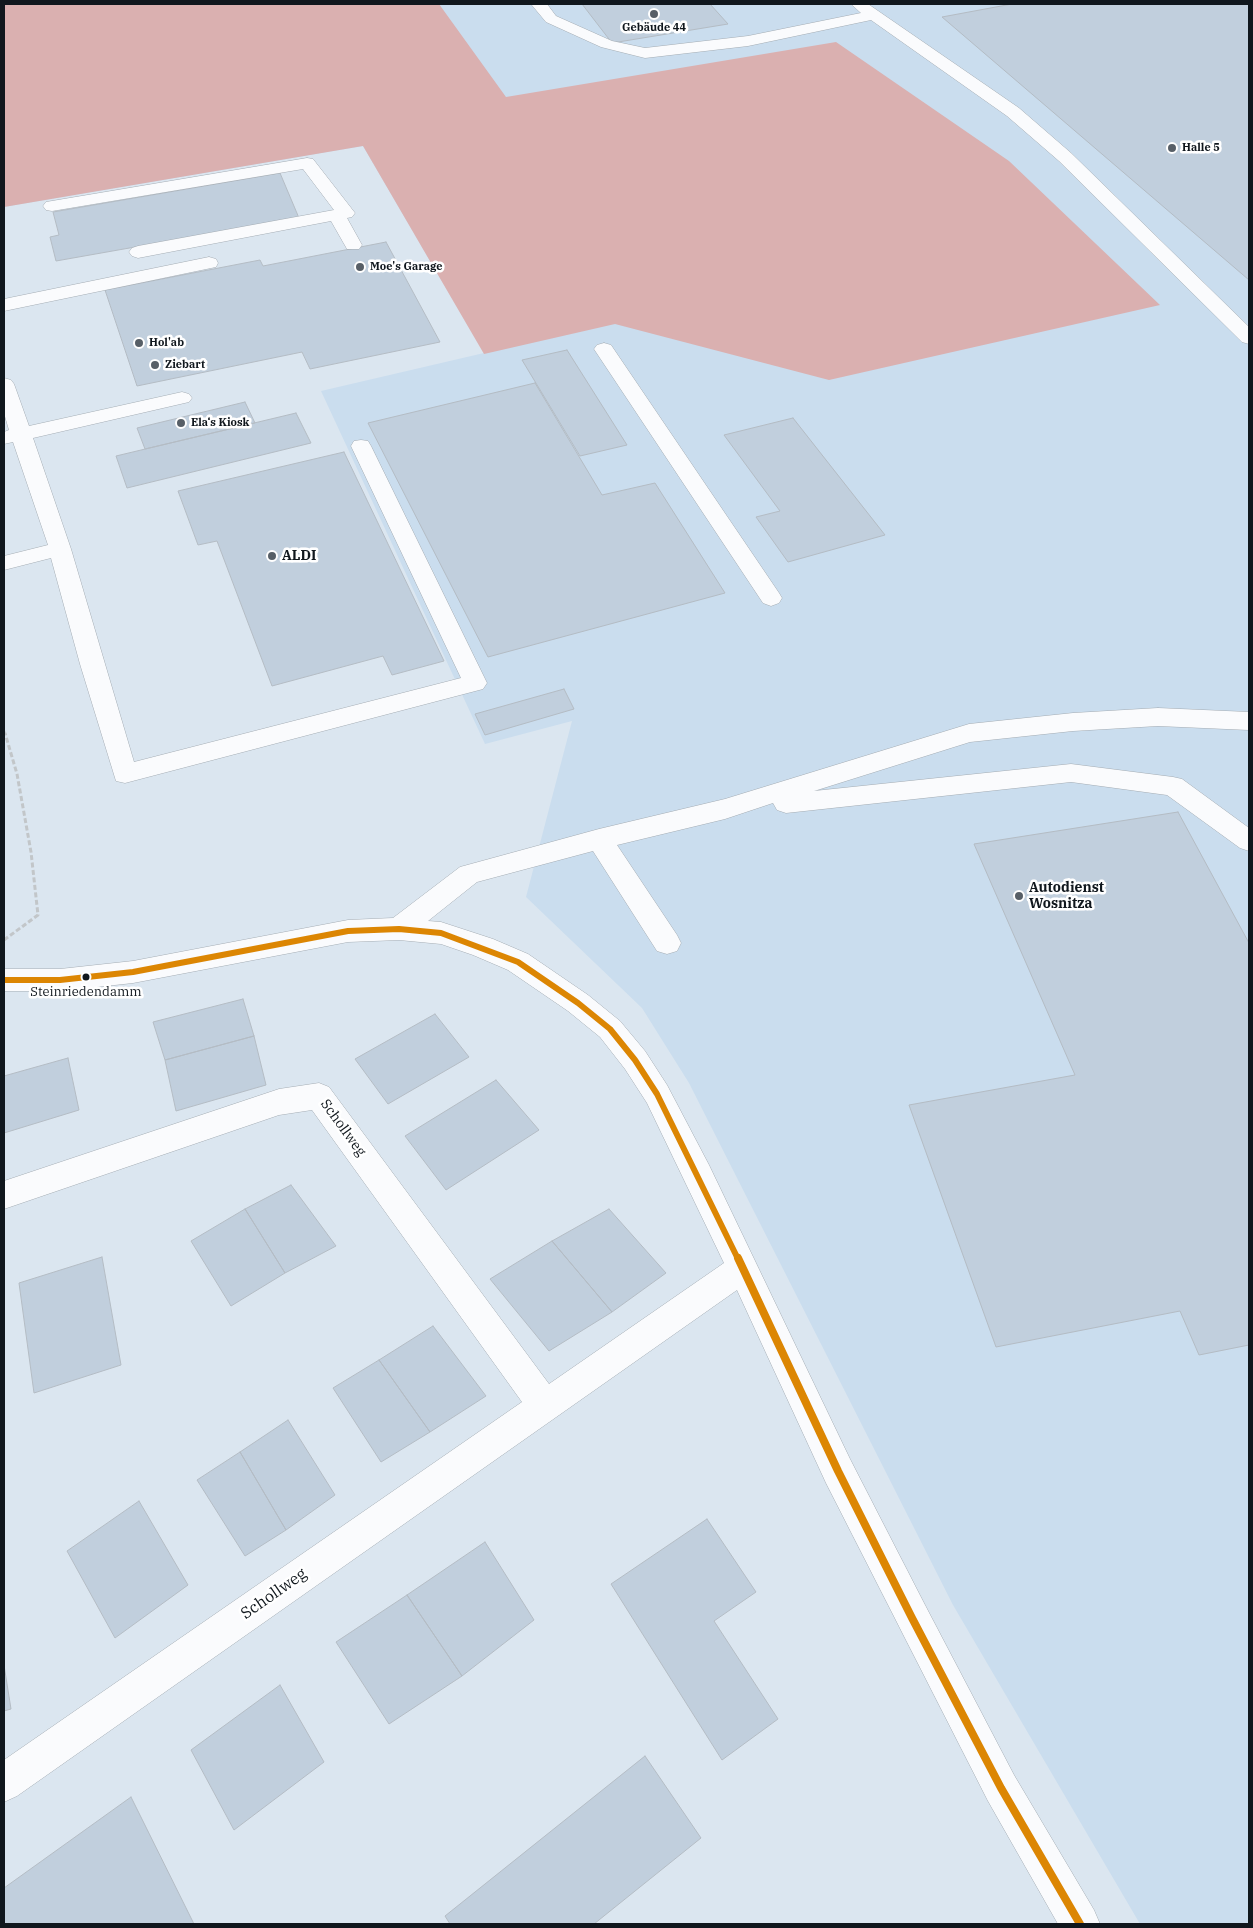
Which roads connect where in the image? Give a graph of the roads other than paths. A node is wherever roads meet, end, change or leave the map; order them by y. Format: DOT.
graph roads {
  1 [pos="539,4"];
  2 [pos="858,4"];
  3 [pos="872,15"];
  4 [pos="52,206"];
  5 [pos="336,215"];
  6 [pos="353,245"];
  7 [pos="138,252"];
  8 [pos="209,262"];
  9 [pos="4,305"];
  10 [pos="1249,338"];
  11 [pos="604,349"];
  12 [pos="4,384"];
  13 [pos="182,398"];
  14 [pos="12,436"];
  15 [pos="361,446"];
  16 [pos="60,548"];
  17 [pos="4,563"];
  18 [pos="771,598"];
  19 [pos="1249,721"];
  20 [pos="725,809"];
  21 [pos="599,839"];
  22 [pos="1249,840"];
  23 [pos="398,928"];
  24 [pos="667,943"];
  25 [pos="4,980"];
  26 [pos="4,1195"];
  27 [pos="743,1268"];
  28 [pos="544,1405"];
  29 [pos="4,1783"];
  30 [pos="1080,1924"];
  1 -- 3 [label="street"];
  2 -- 3 [label="street"];
  3 -- 10 [label="street"];
  4 -- 5 [label="street"];
  5 -- 6 [label="street"];
  5 -- 7 [label="street"];
  8 -- 9 [label="street"];
  11 -- 18 [label="street"];
  12 -- 14 [label="street"];
  13 -- 14 [label="street"];
  14 -- 16 [label="street"];
  15 -- 16 [label="street"];
  16 -- 17 [label="street"];
  19 -- 20 [label="street"];
  20 -- 21 [label="street"];
  20 -- 22 [label="street"];
  21 -- 23 [label="street"];
  21 -- 24 [label="street"];
  23 -- 25 [label="street"];
  23 -- 27 [label="street"];
  26 -- 28 [label="street, Schollweg"];
  27 -- 28 [label="street, Schollweg"];
  27 -- 30 [label="street"];
  28 -- 29 [label="street, Schollweg"];
}
